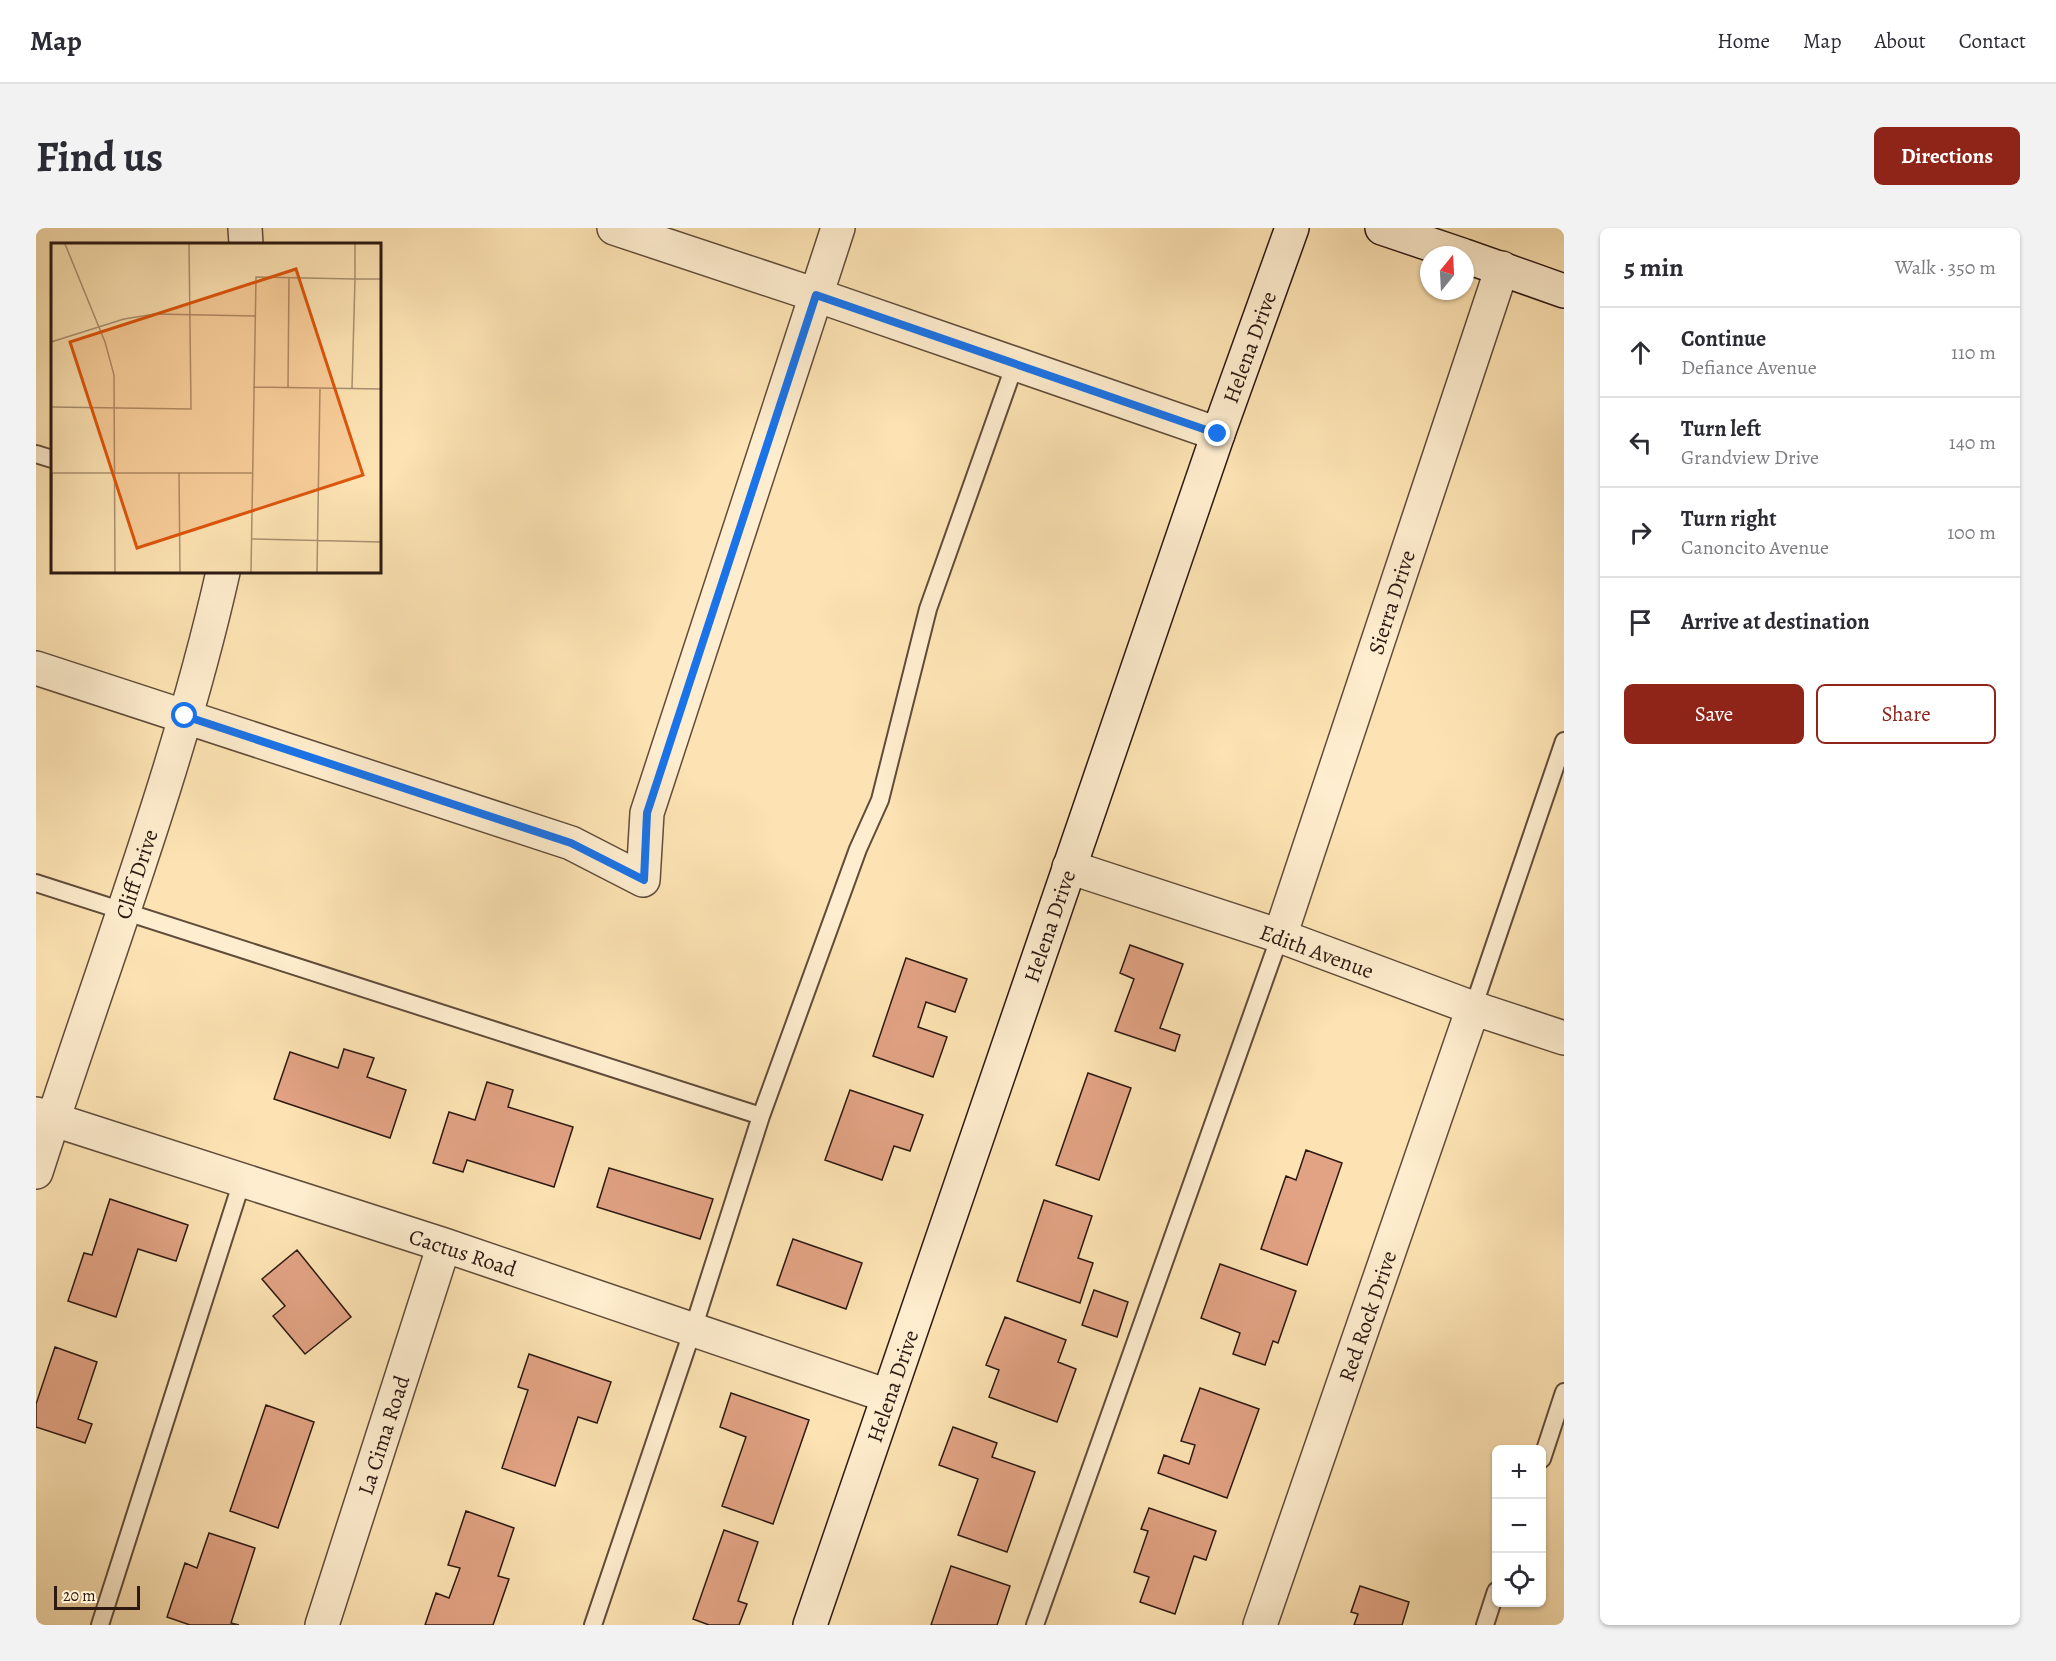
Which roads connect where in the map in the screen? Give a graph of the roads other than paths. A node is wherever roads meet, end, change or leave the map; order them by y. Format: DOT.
graph roads {
  1 [pos="244,228"];
  2 [pos="614,228"];
  3 [pos="838,228"];
  4 [pos="1293,228"];
  5 [pos="1382,228"];
  6 [pos="246,243"];
  7 [pos="1437,246"];
  8 [pos="1474,258"];
  9 [pos="1502,268"];
  10 [pos="1564,291"];
  11 [pos="816,295"];
  12 [pos="1015,364"];
  13 [pos="1218,434"];
  14 [pos="36,454"];
  15 [pos="51,459"];
  16 [pos="223,573"];
  17 [pos="36,668"];
  18 [pos="185,716"];
  19 [pos="1564,741"];
  20 [pos="1069,867"];
  21 [pos="36,884"];
  22 [pos="124,912"];
  23 [pos="1280,936"];
  24 [pos="1473,1008"];
  25 [pos="1564,1038"];
  26 [pos="761,1116"];
  27 [pos="44,1117"];
  28 [pos="36,1172"];
  29 [pos="242,1181"];
  30 [pos="444,1245"];
  31 [pos="693,1329"];
  32 [pos="1564,1392"];
  33 [pos="888,1396"];
  34 [pos="1546,1447"];
  35 [pos="1492,1606"];
  36 [pos="100,1625"];
  37 [pos="322,1625"];
  38 [pos="593,1625"];
  39 [pos="810,1625"];
  40 [pos="1035,1625"];
  41 [pos="1260,1625"];
  42 [pos="1485,1625"];
  1 -- 6 [label="street"];
  2 -- 11 [label="street"];
  3 -- 11 [label="street"];
  4 -- 13 [label="street, Helena Drive"];
  5 -- 7 [label="street"];
  8 -- 9 [label="street"];
  9 -- 10 [label="street"];
  9 -- 23 [label="street, Sierra Drive"];
  11 -- 12 [label="street"];
  11 -- 18 [label="street"];
  12 -- 13 [label="street"];
  12 -- 26 [label="lane"];
  13 -- 20 [label="street, Helena Drive"];
  14 -- 15 [label="lane"];
  16 -- 18 [label="street, Cliff Drive"];
  17 -- 18 [label="street"];
  18 -- 22 [label="street, Cliff Drive"];
  19 -- 24 [label="lane"];
  20 -- 23 [label="street, Edith Avenue"];
  20 -- 33 [label="street, Helena Drive"];
  21 -- 22 [label="lane"];
  22 -- 26 [label="lane"];
  22 -- 27 [label="street, Cliff Drive"];
  23 -- 24 [label="street, Edith Avenue"];
  23 -- 40 [label="lane"];
  24 -- 25 [label="street, Edith Avenue"];
  24 -- 41 [label="street, Red Rock Drive"];
  26 -- 31 [label="lane"];
  27 -- 28 [label="street, Cliff Drive"];
  27 -- 29 [label="street, Cactus Road"];
  29 -- 30 [label="street, Cactus Road"];
  29 -- 36 [label="lane"];
  30 -- 31 [label="street, Cactus Road"];
  30 -- 37 [label="street, La Cima Road"];
  31 -- 33 [label="street, Cactus Road"];
  31 -- 38 [label="lane"];
  32 -- 34 [label="lane"];
  33 -- 39 [label="street, Helena Drive"];
  35 -- 42 [label="lane"];
}
